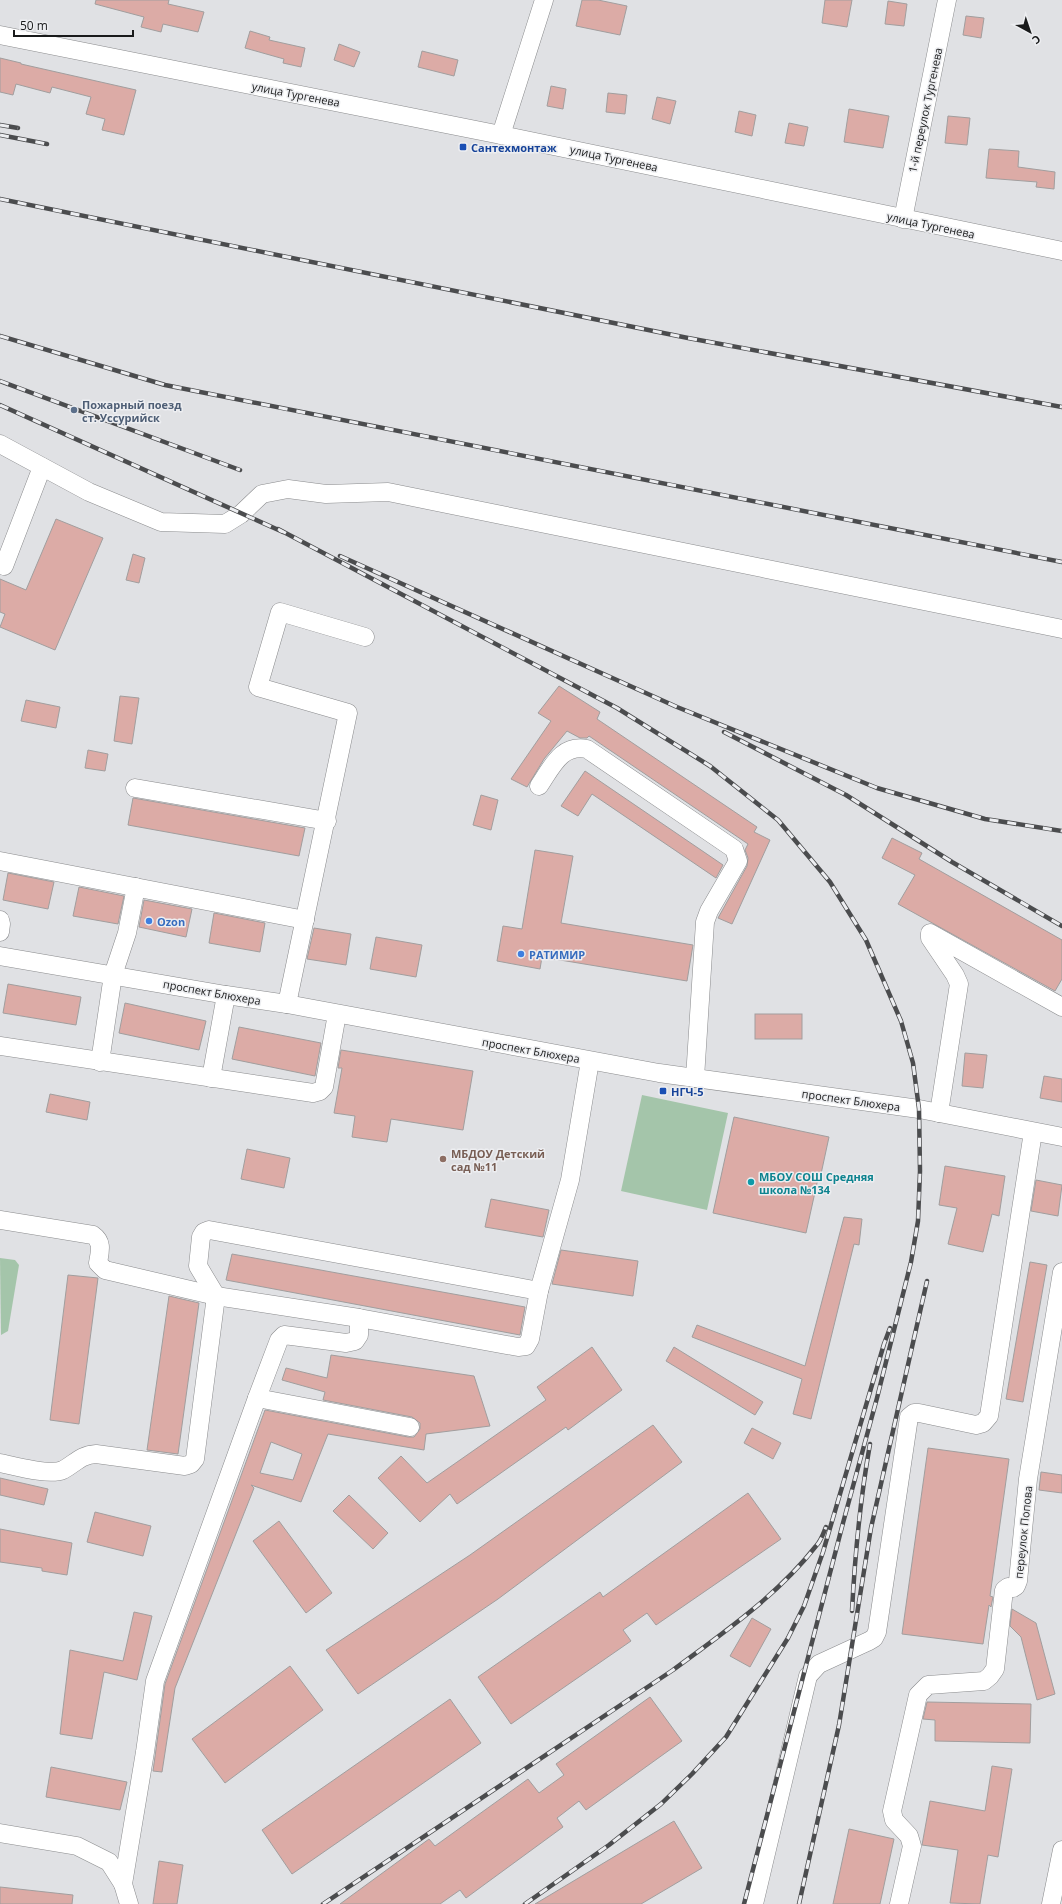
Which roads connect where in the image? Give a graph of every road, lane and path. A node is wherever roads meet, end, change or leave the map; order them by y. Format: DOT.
graph roads {
  1 [pos="544,0"];
  2 [pos="947,0"];
  3 [pos="0,35"];
  4 [pos="501,135"];
  5 [pos="903,219"];
  6 [pos="1062,251"];
  7 [pos="0,444"];
  8 [pos="42,467"];
  9 [pos="4,566"];
  10 [pos="1062,629"];
  11 [pos="365,636"];
  12 [pos="539,786"];
  13 [pos="135,788"];
  14 [pos="326,821"];
  15 [pos="0,861"];
  16 [pos="136,887"];
  17 [pos="0,920"];
  18 [pos="305,920"];
  19 [pos="0,932"];
  20 [pos="0,956"];
  21 [pos="113,975"];
  22 [pos="226,995"];
  23 [pos="287,1004"];
  24 [pos="1062,1007"];
  25 [pos="337,1014"];
  26 [pos="0,1046"];
  27 [pos="590,1061"];
  28 [pos="100,1062"];
  29 [pos="212,1078"];
  30 [pos="695,1078"];
  31 [pos="939,1113"];
  32 [pos="1033,1132"];
  33 [pos="1062,1138"];
  34 [pos="0,1220"];
  35 [pos="1062,1272"];
  36 [pos="539,1291"];
  37 [pos="216,1296"];
  38 [pos="359,1318"];
  39 [pos="257,1398"];
  40 [pos="410,1427"];
  41 [pos="0,1463"];
  42 [pos="0,1833"];
  43 [pos="1062,1850"];
  44 [pos="123,1884"];
  45 [pos="129,1904"];
  46 [pos="754,1904"];
  47 [pos="898,1904"];
  48 [pos="1051,1904"];
  1 -- 4 [label="street"];
  2 -- 5 [label="street, 1-й переулок Тургенева"];
  3 -- 4 [label="street, улица Тургенева"];
  4 -- 5 [label="street, улица Тургенева"];
  5 -- 6 [label="street, улица Тургенева"];
  7 -- 8 [label="street"];
  8 -- 9 [label="street"];
  8 -- 10 [label="street"];
  11 -- 14 [label="street"];
  12 -- 30 [label="street"];
  13 -- 14 [label="street"];
  14 -- 18 [label="street"];
  15 -- 16 [label="street"];
  16 -- 18 [label="street"];
  16 -- 21 [label="street"];
  17 -- 19 [label="street"];
  18 -- 23 [label="street"];
  20 -- 21 [label="street, проспект Блюхера"];
  21 -- 22 [label="street, проспект Блюхера"];
  21 -- 28 [label="street"];
  22 -- 23 [label="street, проспект Блюхера"];
  22 -- 29 [label="street"];
  23 -- 25 [label="street, проспект Блюхера"];
  24 -- 31 [label="street"];
  25 -- 27 [label="street, проспект Блюхера"];
  25 -- 29 [label="street"];
  26 -- 28 [label="street"];
  27 -- 30 [label="street, проспект Блюхера"];
  27 -- 36 [label="street"];
  28 -- 29 [label="street"];
  30 -- 31 [label="street, проспект Блюхера"];
  31 -- 32 [label="street, проспект Блюхера"];
  32 -- 33 [label="street, проспект Блюхера"];
  32 -- 46 [label="street"];
  34 -- 37 [label="street"];
  35 -- 47 [label="street, переулок Попова"];
  36 -- 37 [label="street"];
  36 -- 38 [label="street"];
  37 -- 38 [label="street"];
  37 -- 41 [label="street"];
  38 -- 39 [label="street"];
  39 -- 40 [label="street"];
  39 -- 44 [label="street"];
  42 -- 44 [label="street"];
  43 -- 48 [label="street"];
  44 -- 45 [label="street"];
}
